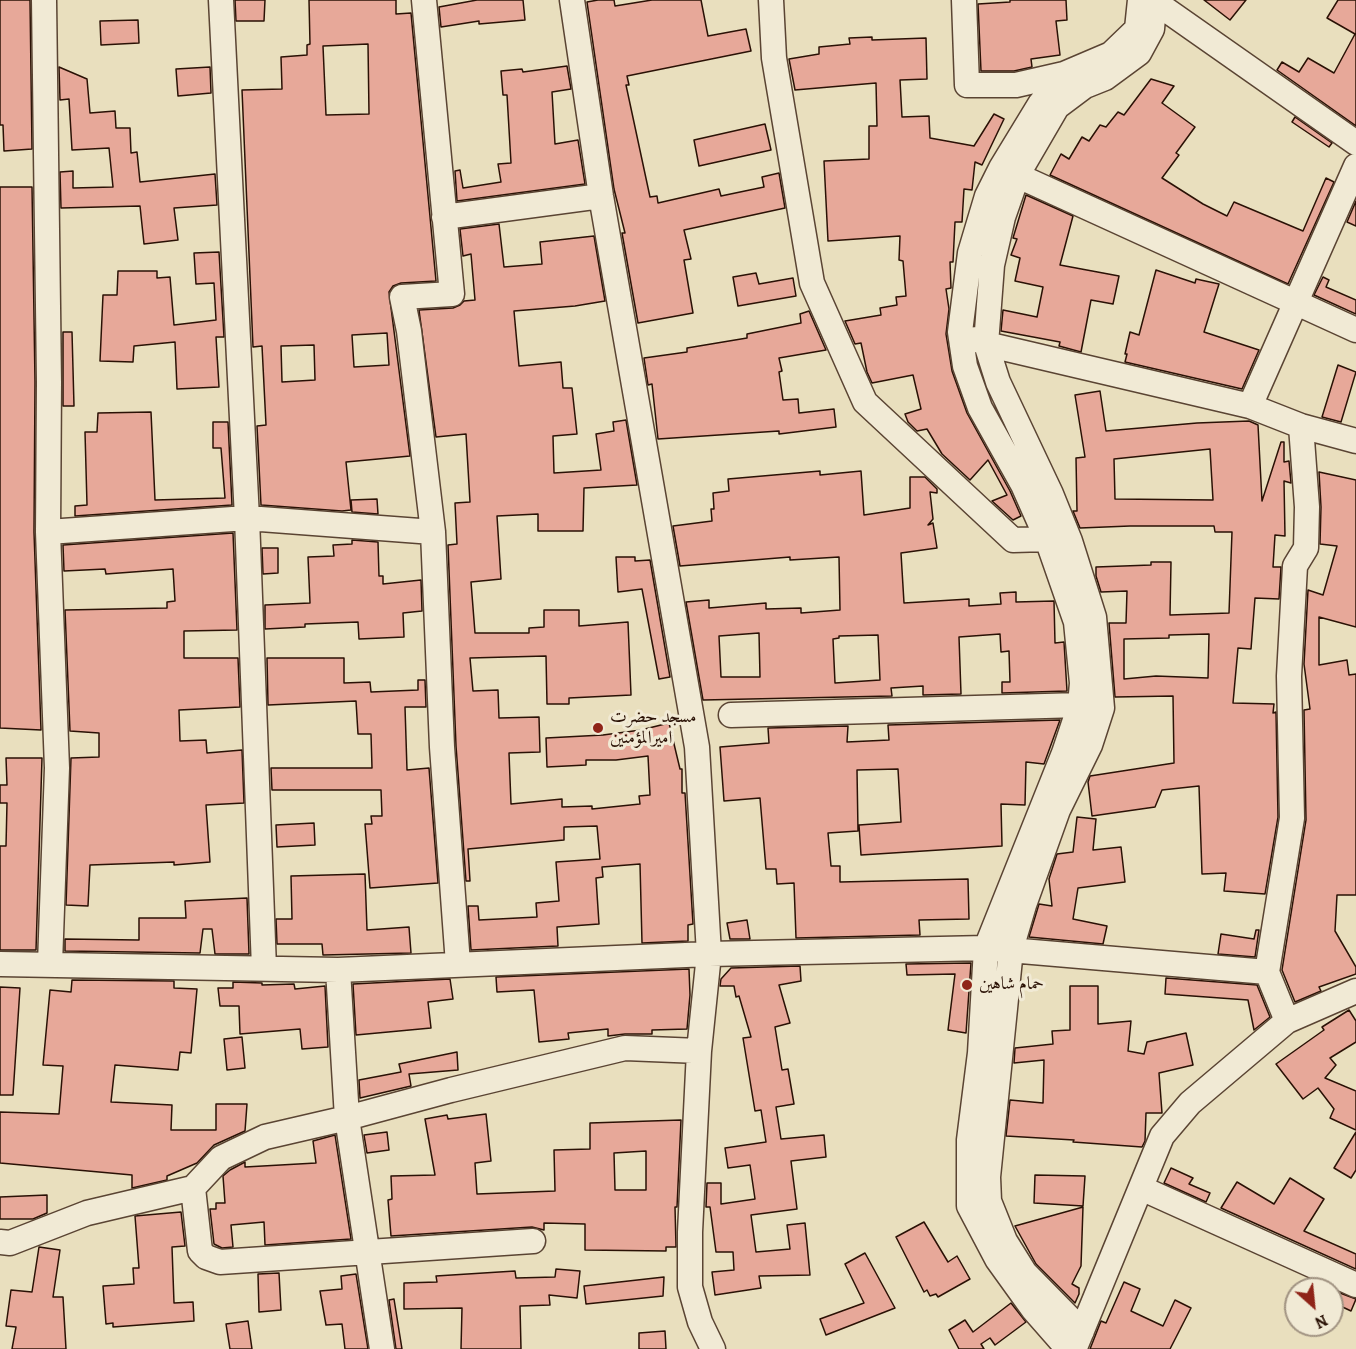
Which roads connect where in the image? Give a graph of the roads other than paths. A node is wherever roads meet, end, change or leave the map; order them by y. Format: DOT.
graph roads {
  1 [pos="44,0"];
  2 [pos="221,0"];
  3 [pos="424,0"];
  4 [pos="572,0"];
  5 [pos="771,0"];
  6 [pos="964,0"];
  7 [pos="1150,1"];
  8 [pos="1064,74"];
  9 [pos="1085,86"];
  10 [pos="1356,143"];
  11 [pos="1356,166"];
  12 [pos="1009,171"];
  13 [pos="601,196"];
  14 [pos="444,217"];
  15 [pos="1296,303"];
  16 [pos="1356,330"];
  17 [pos="960,332"];
  18 [pos="986,344"];
  19 [pos="1250,406"];
  20 [pos="1302,426"];
  21 [pos="1356,441"];
  22 [pos="247,518"];
  23 [pos="48,532"];
  24 [pos="433,532"];
  25 [pos="1056,542"];
  26 [pos="1091,706"];
  27 [pos="731,715"];
  28 [pos="1050,809"];
  29 [pos="986,948"];
  30 [pos="1011,949"];
  31 [pos="709,954"];
  32 [pos="0,964"];
  33 [pos="50,964"];
  34 [pos="458,964"];
  35 [pos="264,968"];
  36 [pos="338,970"];
  37 [pos="1267,972"];
  38 [pos="1356,991"];
  39 [pos="1287,1021"];
  40 [pos="699,1051"];
  41 [pos="348,1118"];
  42 [pos="193,1188"];
  43 [pos="1142,1188"];
  44 [pos="533,1241"];
  45 [pos="0,1242"];
  46 [pos="367,1252"];
  47 [pos="1356,1285"];
  48 [pos="1075,1343"];
  49 [pos="382,1349"];
  50 [pos="713,1349"];
  1 -- 23 [label="street"];
  2 -- 22 [label="street"];
  3 -- 14 [label="street"];
  4 -- 13 [label="street"];
  5 -- 25 [label="street"];
  6 -- 8 [label="street"];
  7 -- 8 [label="street"];
  7 -- 9 [label="street"];
  7 -- 10 [label="street"];
  8 -- 9 [label="street"];
  8 -- 12 [label="street"];
  9 -- 12 [label="street"];
  11 -- 15 [label="street"];
  12 -- 15 [label="street"];
  12 -- 17 [label="street"];
  12 -- 18 [label="street"];
  13 -- 14 [label="street"];
  13 -- 31 [label="street"];
  14 -- 24 [label="street"];
  15 -- 16 [label="street"];
  15 -- 19 [label="street"];
  17 -- 18 [label="street"];
  17 -- 25 [label="street"];
  18 -- 19 [label="street"];
  18 -- 25 [label="street"];
  19 -- 20 [label="street"];
  20 -- 21 [label="street"];
  20 -- 37 [label="street"];
  22 -- 23 [label="street"];
  22 -- 24 [label="street"];
  22 -- 35 [label="street"];
  23 -- 33 [label="street"];
  24 -- 34 [label="street"];
  25 -- 26 [label="street"];
  26 -- 27 [label="street"];
  26 -- 28 [label="street"];
  28 -- 29 [label="street"];
  28 -- 30 [label="street"];
  29 -- 30 [label="street"];
  29 -- 31 [label="street"];
  29 -- 48 [label="street"];
  30 -- 37 [label="street"];
  30 -- 48 [label="street"];
  31 -- 34 [label="street"];
  31 -- 40 [label="street"];
  32 -- 33 [label="street"];
  33 -- 35 [label="street"];
  34 -- 36 [label="street"];
  35 -- 36 [label="street"];
  36 -- 41 [label="street"];
  37 -- 39 [label="street"];
  38 -- 39 [label="street"];
  39 -- 43 [label="street"];
  40 -- 41 [label="street"];
  40 -- 50 [label="street"];
  41 -- 42 [label="street"];
  41 -- 46 [label="street"];
  42 -- 45 [label="street"];
  42 -- 46 [label="street"];
  43 -- 47 [label="street"];
  43 -- 48 [label="street"];
  44 -- 46 [label="street"];
  46 -- 49 [label="street"];
}
